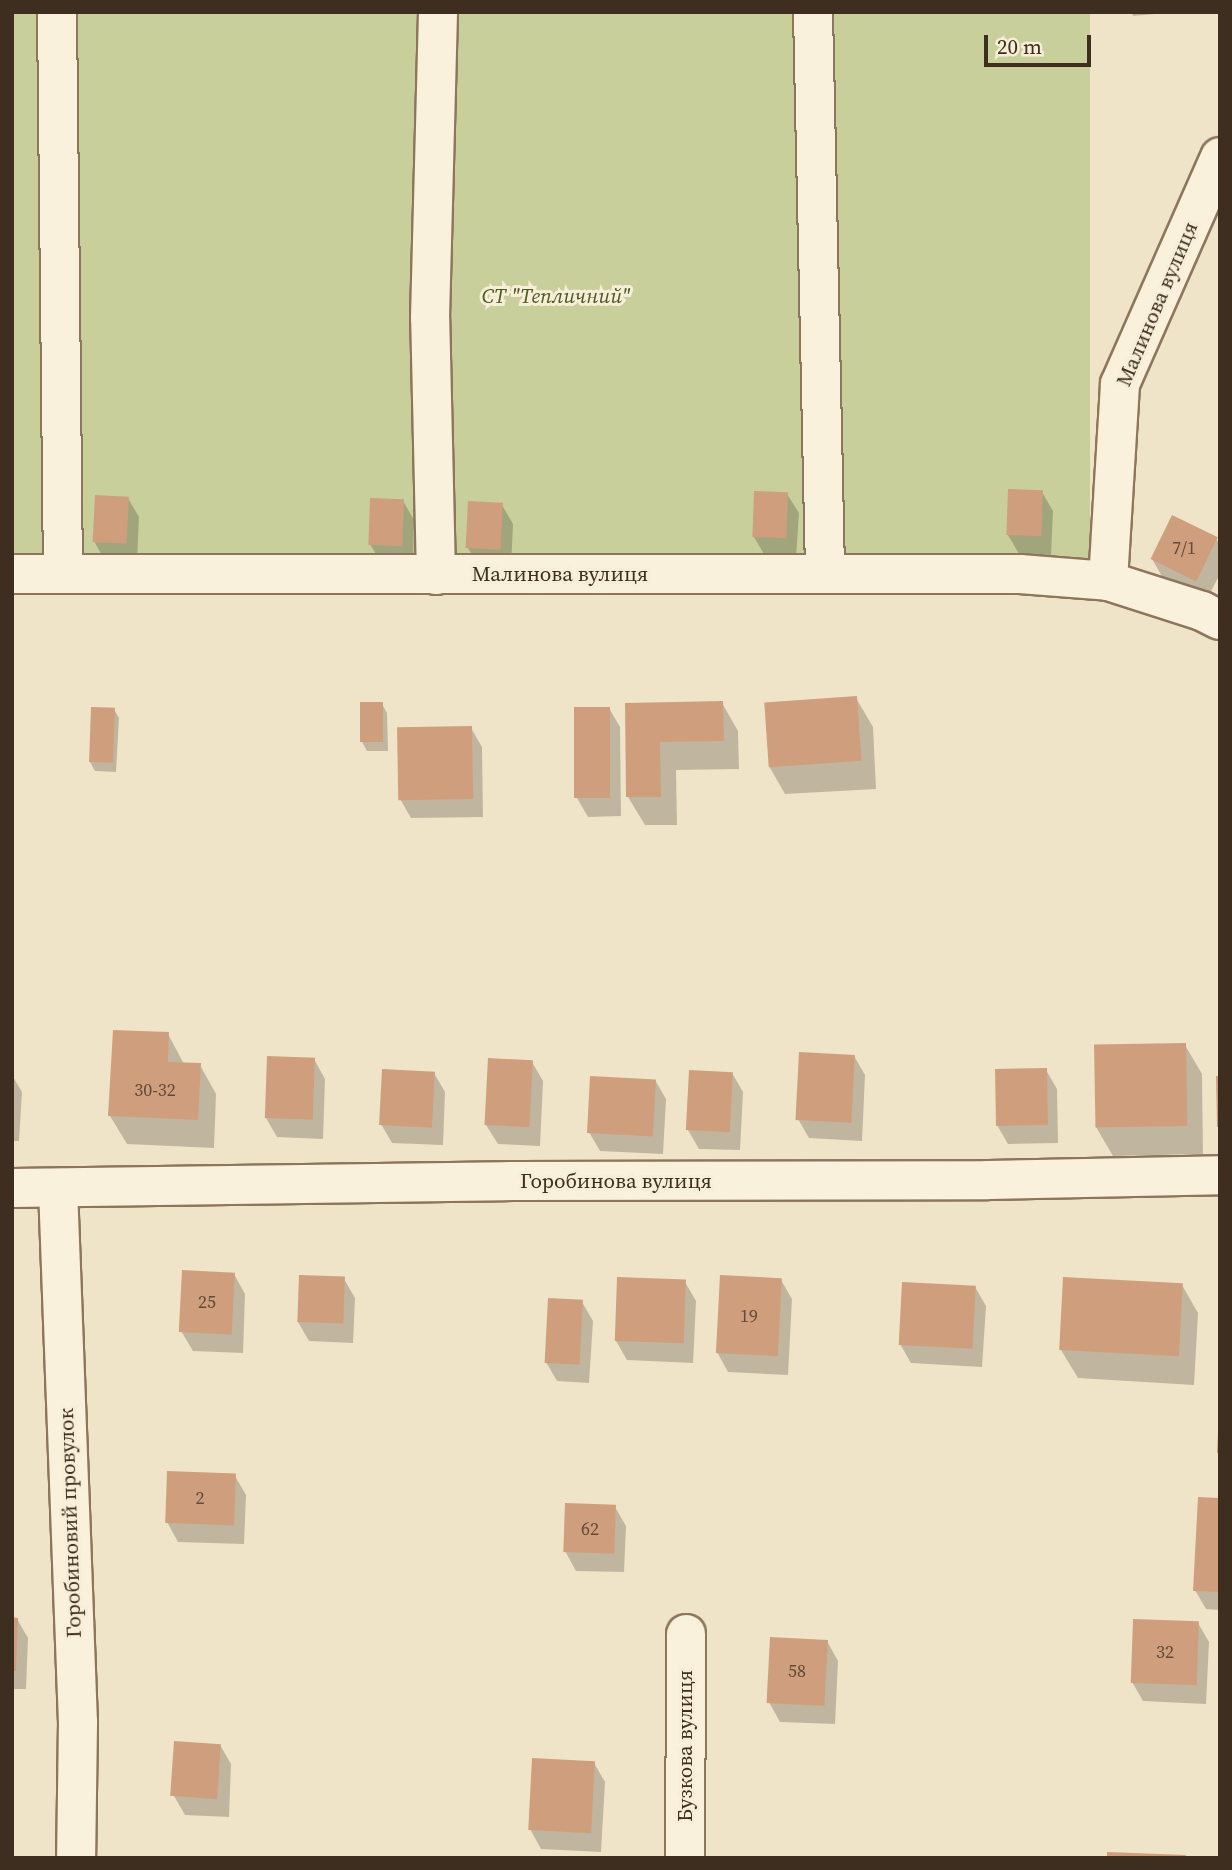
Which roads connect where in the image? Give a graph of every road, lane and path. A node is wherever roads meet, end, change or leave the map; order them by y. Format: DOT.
graph roads {
  1 [pos="57,12"];
  2 [pos="439,12"];
  3 [pos="813,12"];
  4 [pos="1220,157"];
  5 [pos="12,573"];
  6 [pos="825,573"];
  7 [pos="63,574"];
  8 [pos="436,575"];
  9 [pos="1108,581"];
  10 [pos="1220,620"];
  11 [pos="1220,1175"];
  12 [pos="12,1188"];
  13 [pos="58,1188"];
  14 [pos="686,1634"];
  15 [pos="76,1858"];
  16 [pos="685,1858"];
  1 -- 7 [label="street"];
  2 -- 8 [label="street"];
  3 -- 6 [label="street"];
  4 -- 9 [label="street, Малинова вулиця"];
  5 -- 7 [label="street, Малинова вулиця"];
  6 -- 8 [label="street, Малинова вулиця"];
  6 -- 9 [label="street, Малинова вулиця"];
  7 -- 8 [label="street, Малинова вулиця"];
  9 -- 10 [label="street, Малинова вулиця"];
  11 -- 13 [label="street, Горобинова вулиця"];
  12 -- 13 [label="street, Горобинова вулиця"];
  13 -- 15 [label="street, Горобиновий провулок"];
  14 -- 16 [label="street, Бузкова вулиця"];
}
